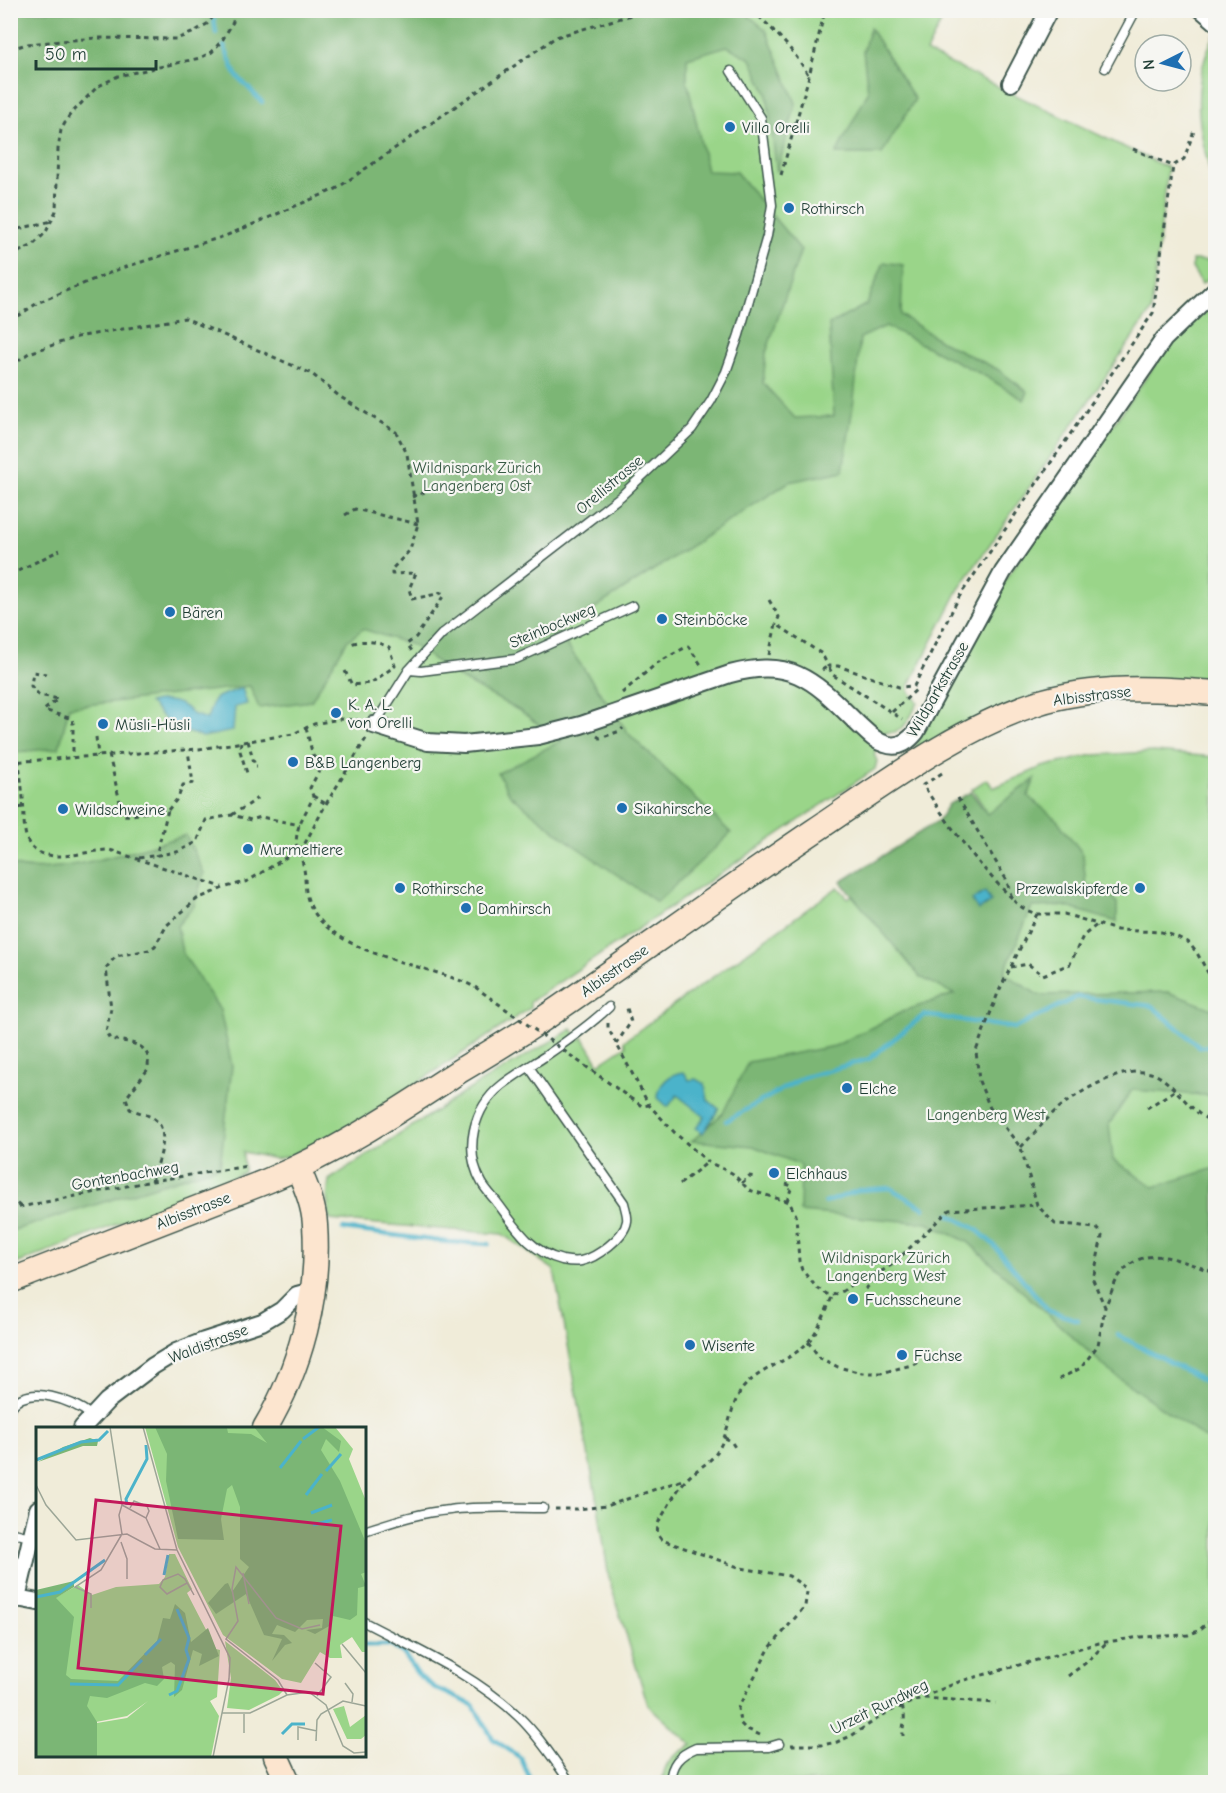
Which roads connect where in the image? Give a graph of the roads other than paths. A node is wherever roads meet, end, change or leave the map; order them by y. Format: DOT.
graph roads {
  1 [pos="1049,10"];
  2 [pos="1136,10"];
  3 [pos="1202,10"];
  4 [pos="1215,22"];
  5 [pos="1105,68"];
  6 [pos="730,71"];
  7 [pos="1011,83"];
  8 [pos="1215,289"];
  9 [pos="633,606"];
  10 [pos="409,670"];
  11 [pos="1215,693"];
  12 [pos="374,725"];
  13 [pos="609,1007"];
  14 [pos="529,1067"];
  15 [pos="298,1168"];
  16 [pos="10,1281"];
  17 [pos="312,1291"];
  18 [pos="10,1408"];
  19 [pos="87,1422"];
  20 [pos="266,1427"];
  21 [pos="543,1508"];
  22 [pos="36,1516"];
  23 [pos="366,1530"];
  24 [pos="10,1532"];
  25 [pos="30,1537"];
  26 [pos="14,1599"];
  27 [pos="36,1602"];
  28 [pos="366,1623"];
  29 [pos="780,1744"];
  30 [pos="277,1757"];
  31 [pos="288,1782"];
  32 [pos="570,1782"];
  33 [pos="670,1782"];
  1 -- 7 [label="street"];
  2 -- 5 [label="lane"];
  3 -- 4 [label="street"];
  6 -- 10 [label="lane, Orellistrasse"];
  8 -- 12 [label="street, Wildparkstrasse"];
  9 -- 10 [label="lane, Steinbockweg"];
  10 -- 12 [label="lane, Orellistrasse"];
  11 -- 15 [label="main road, Albisstrasse"];
  13 -- 14 [label="lane"];
  14 -- 14 [label="lane"];
  15 -- 16 [label="main road, Albisstrasse"];
  15 -- 17 [label="main road"];
  17 -- 19 [label="street, Waldistrasse"];
  17 -- 20 [label="main road"];
  18 -- 19 [label="lane"];
  21 -- 23 [label="lane"];
  22 -- 25 [label="street"];
  24 -- 25 [label="lane"];
  25 -- 26 [label="street"];
  26 -- 27 [label="street"];
  28 -- 32 [label="lane"];
  29 -- 33 [label="lane"];
  30 -- 31 [label="main road"];
}
